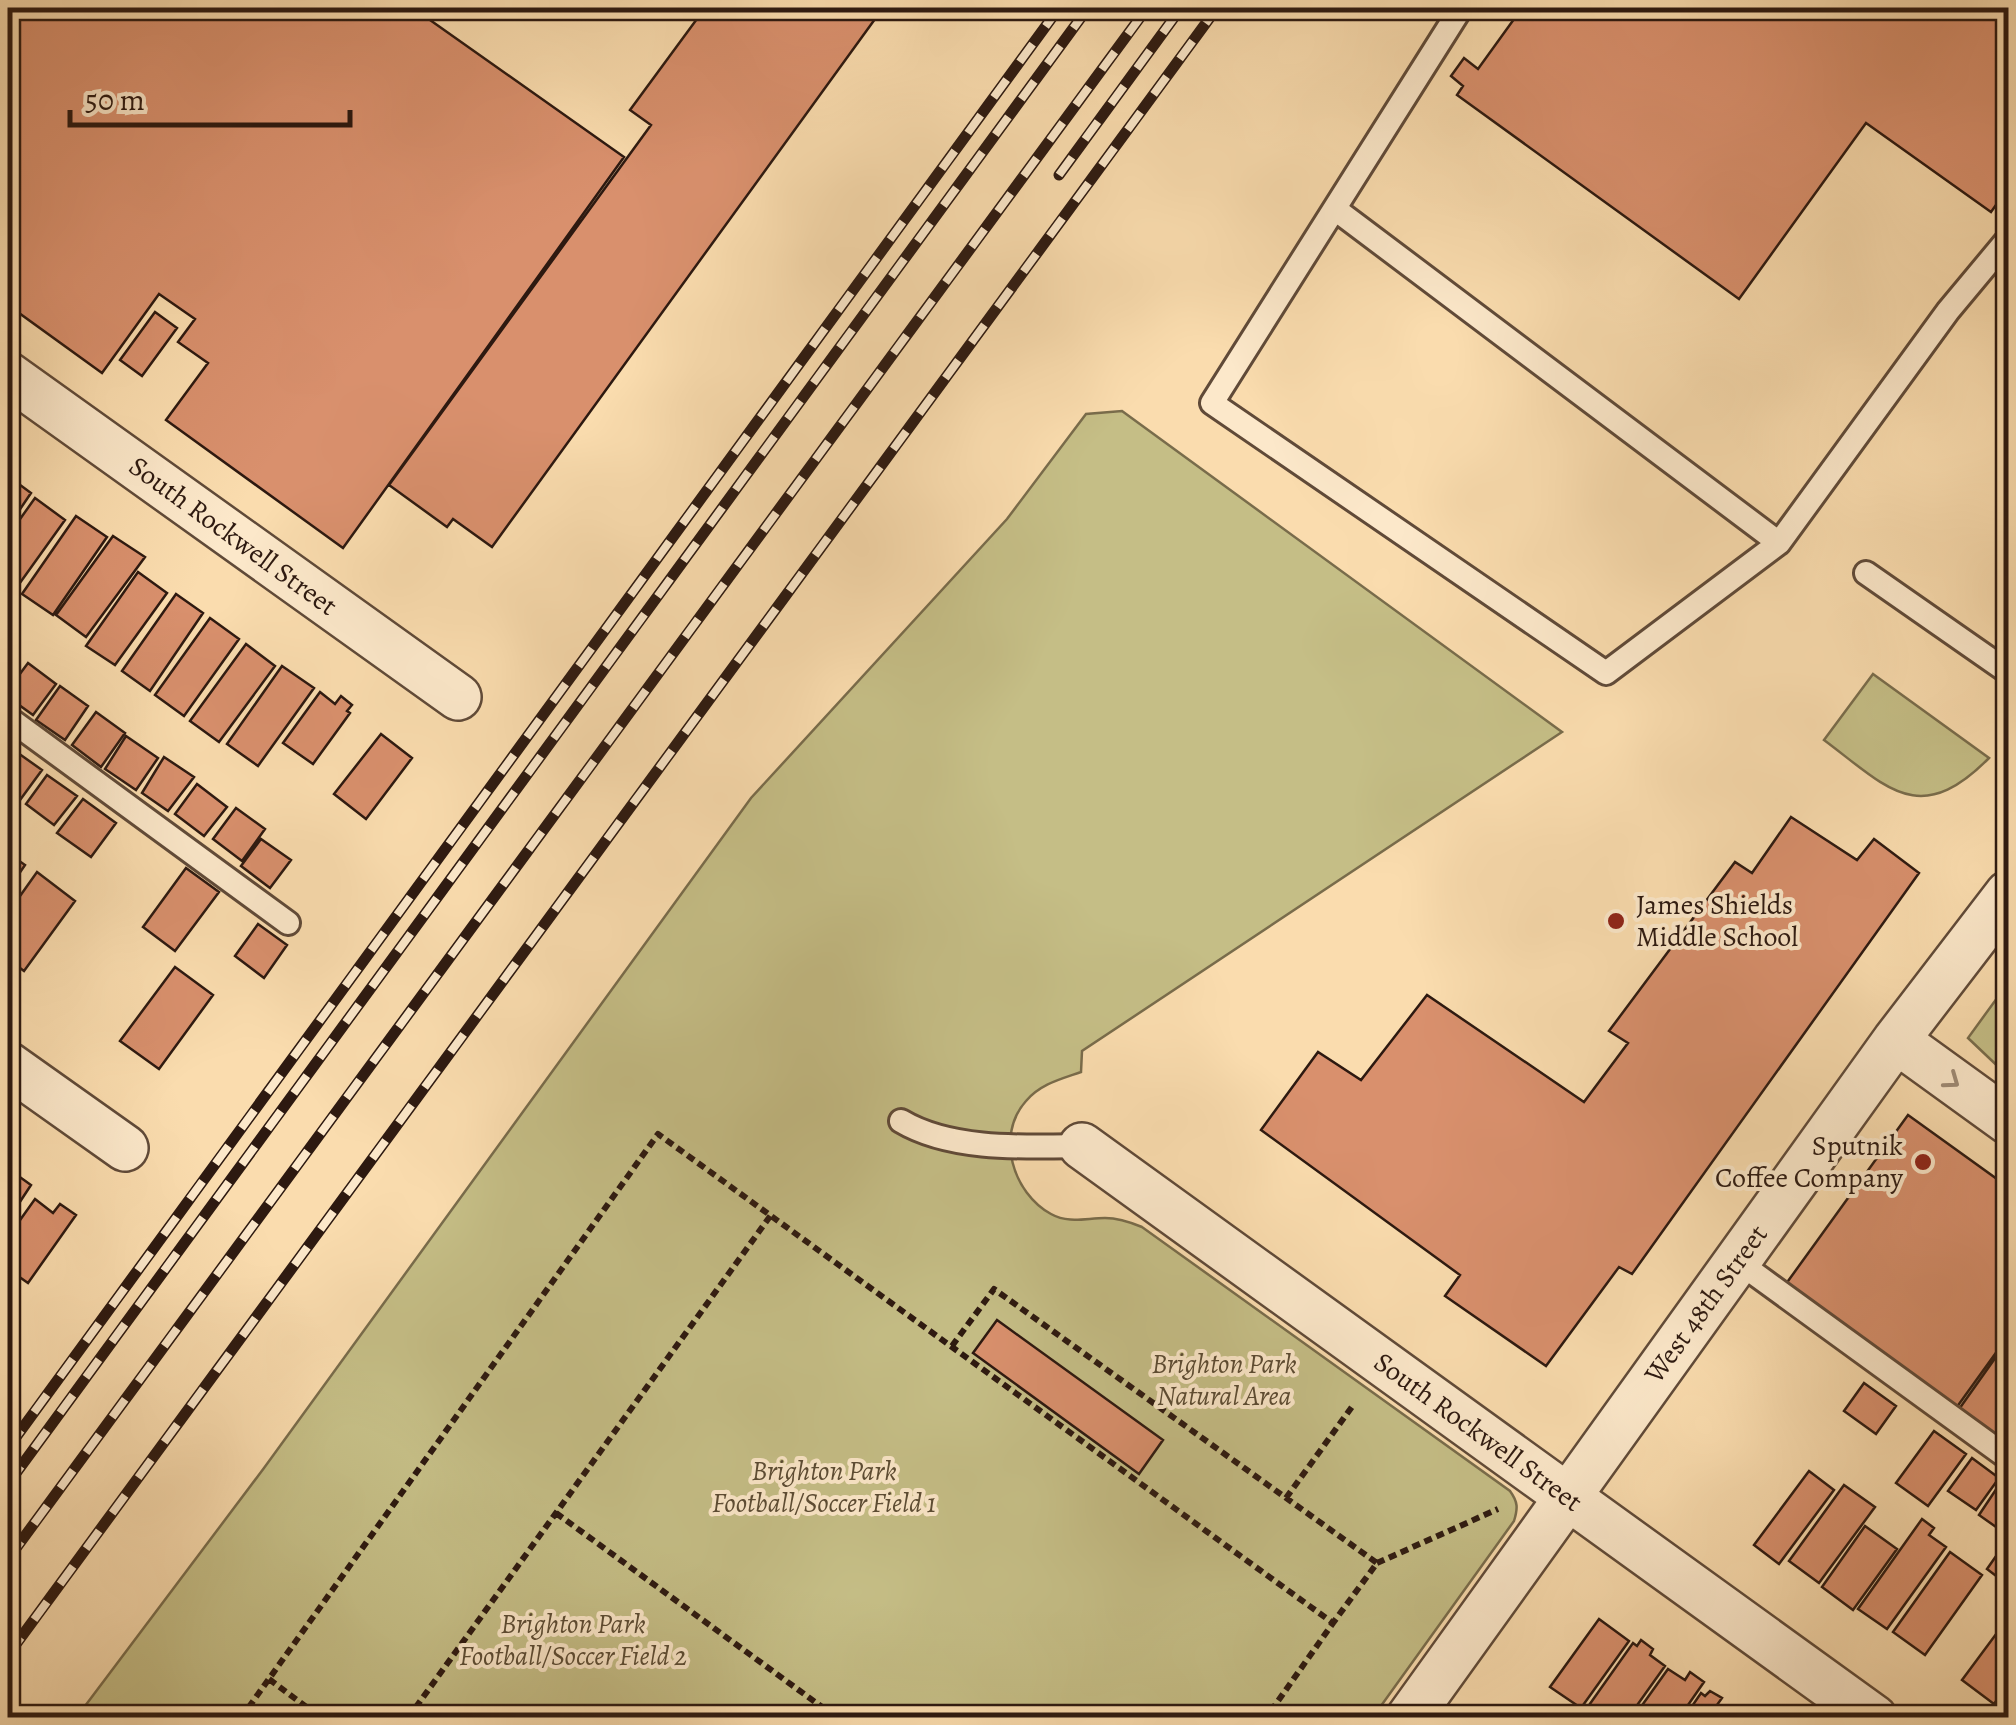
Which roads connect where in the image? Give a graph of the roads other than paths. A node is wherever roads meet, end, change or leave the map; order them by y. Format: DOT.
graph roads {
  1 [pos="1461,8"];
  2 [pos="1335,208"];
  3 [pos="2008,239"];
  4 [pos="8,376"];
  5 [pos="1779,544"];
  6 [pos="1866,573"];
  7 [pos="2008,672"];
  8 [pos="458,697"];
  9 [pos="8,718"];
  10 [pos="2008,894"];
  11 [pos="288,923"];
  12 [pos="1896,1040"];
  13 [pos="8,1065"];
  14 [pos="901,1121"];
  15 [pos="2008,1122"];
  16 [pos="1082,1146"];
  17 [pos="125,1148"];
  18 [pos="1737,1261"];
  19 [pos="2008,1458"];
  20 [pos="1568,1497"];
  21 [pos="1409,1718"];
  22 [pos="1874,1718"];
  1 -- 2 [label="lane"];
  2 -- 5 [label="lane"];
  2 -- 5 [label="lane"];
  3 -- 5 [label="lane"];
  4 -- 8 [label="street, South Rockwell Street"];
  6 -- 7 [label="lane"];
  9 -- 11 [label="lane"];
  10 -- 12 [label="street, West 48th Street"];
  12 -- 15 [label="street, one-way"];
  12 -- 18 [label="street, West 48th Street"];
  13 -- 17 [label="street"];
  14 -- 16 [label="lane"];
  16 -- 20 [label="street, South Rockwell Street"];
  18 -- 19 [label="lane"];
  18 -- 20 [label="street, West 48th Street"];
  20 -- 21 [label="street, West 48th Street"];
  20 -- 22 [label="street, South Rockwell Street"];
}
